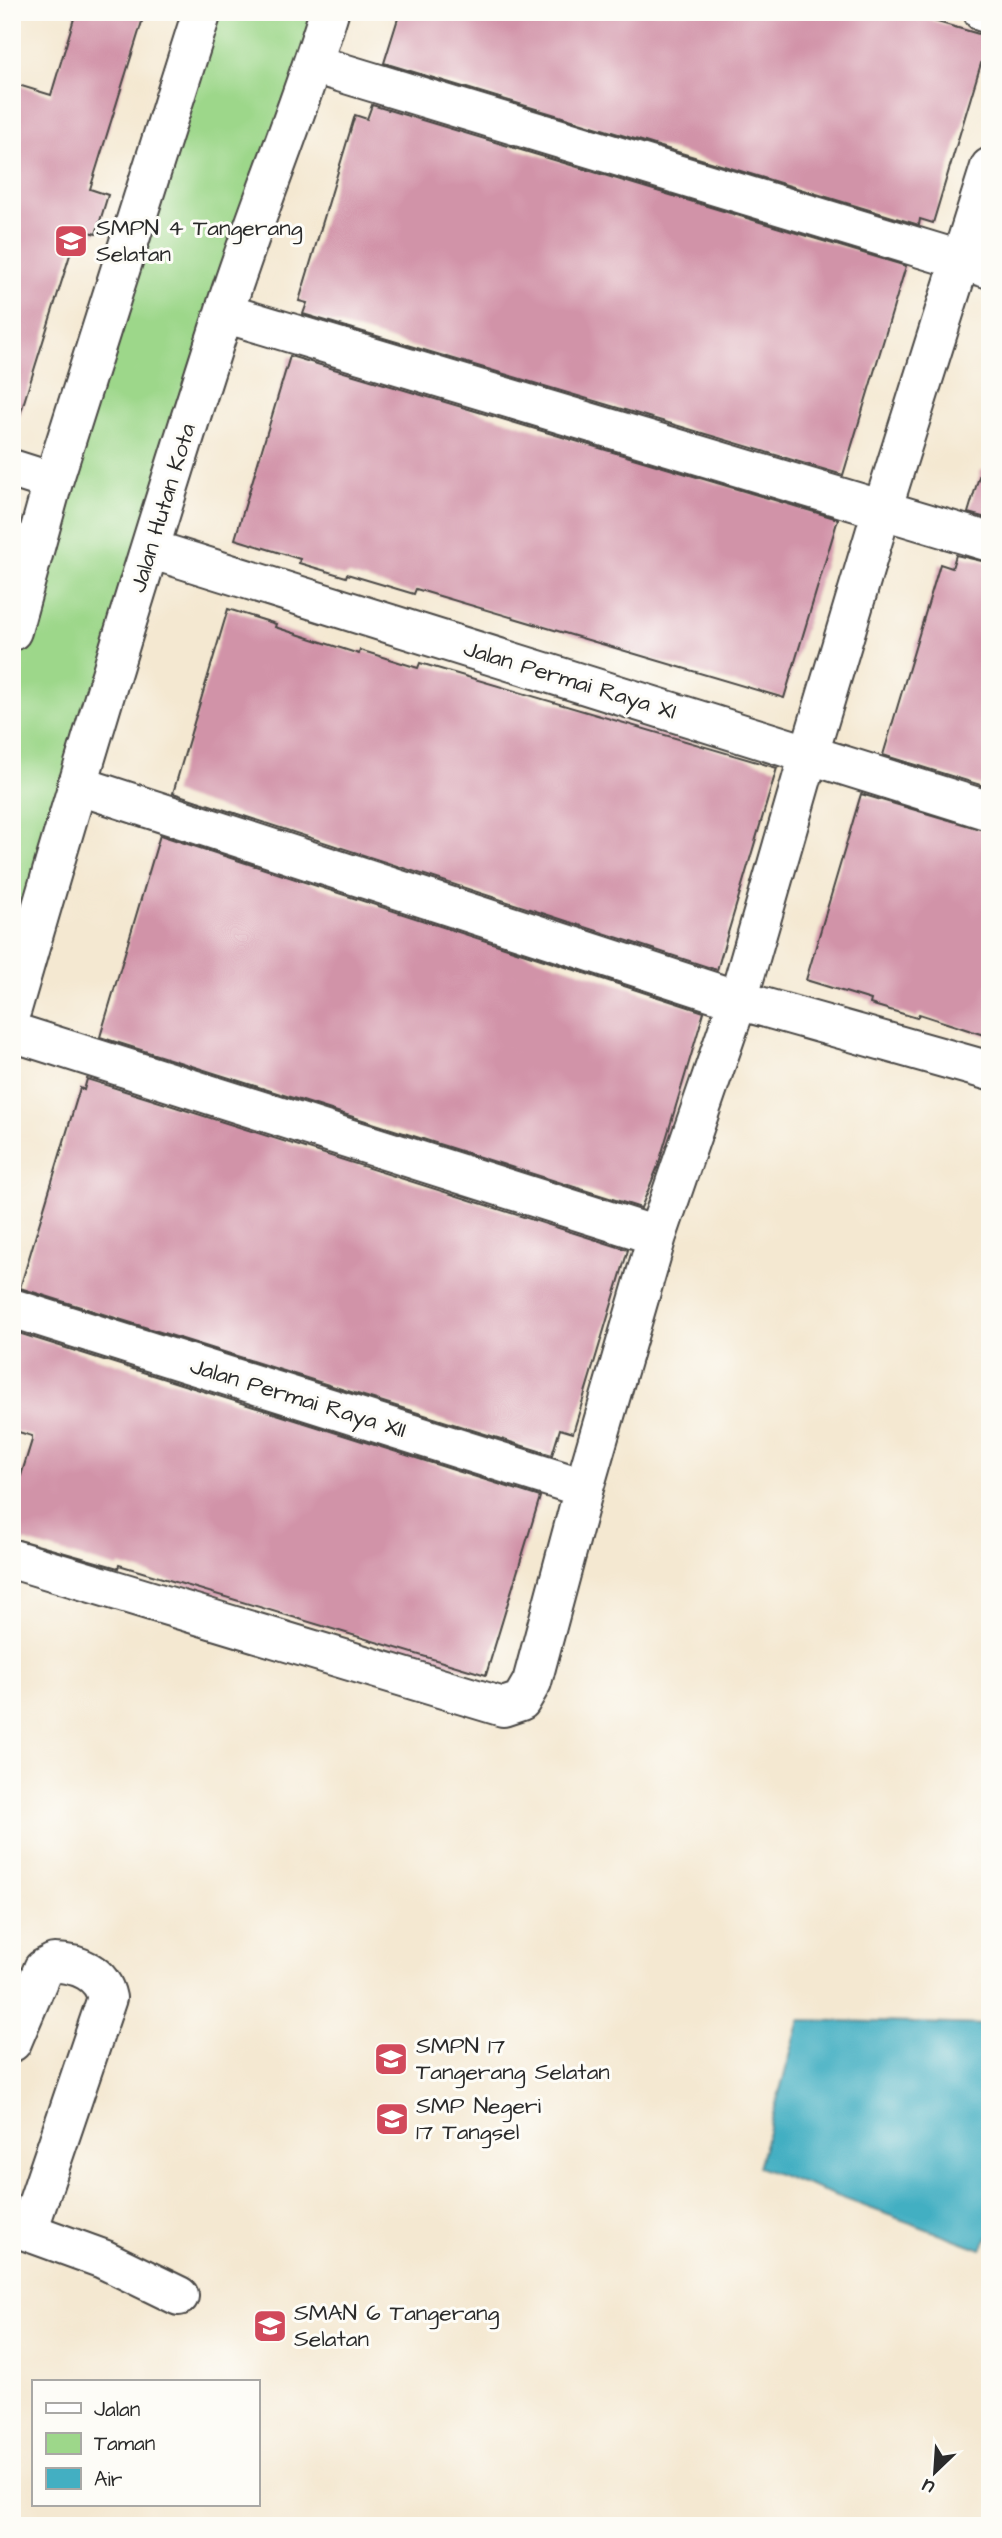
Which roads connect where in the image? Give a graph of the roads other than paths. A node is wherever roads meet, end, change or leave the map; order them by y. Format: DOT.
graph roads {
  1 [pos="202,12"];
  2 [pos="329,12"];
  3 [pos="983,12"];
  4 [pos="990,14"];
  5 [pos="313,64"];
  6 [pos="990,167"];
  7 [pos="975,265"];
  8 [pos="224,313"];
  9 [pos="12,469"];
  10 [pos="53,482"];
  11 [pos="882,510"];
  12 [pos="990,542"];
  13 [pos="150,549"];
  14 [pos="12,631"];
  15 [pos="809,754"];
  16 [pos="77,785"];
  17 [pos="990,811"];
  18 [pos="738,1000"];
  19 [pos="12,1009"];
  20 [pos="12,1032"];
  21 [pos="990,1071"];
  22 [pos="657,1237"];
  23 [pos="12,1308"];
  24 [pos="584,1488"];
  25 [pos="12,1559"];
  26 [pos="12,2042"];
  27 [pos="20,2229"];
  28 [pos="180,2296"];
  1 -- 10 [label="street"];
  2 -- 5 [label="street, Jalan Hutan Kota"];
  3 -- 4 [label="street"];
  5 -- 7 [label="street"];
  5 -- 8 [label="street, Jalan Hutan Kota"];
  6 -- 7 [label="street"];
  7 -- 11 [label="street"];
  8 -- 11 [label="street"];
  8 -- 13 [label="street, Jalan Hutan Kota"];
  9 -- 10 [label="street"];
  10 -- 14 [label="street"];
  11 -- 12 [label="street"];
  11 -- 15 [label="street"];
  13 -- 15 [label="street, Jalan Permai Raya XI"];
  13 -- 16 [label="street, Jalan Hutan Kota"];
  15 -- 17 [label="street, Jalan Permai Raya XI"];
  15 -- 18 [label="street"];
  16 -- 18 [label="street"];
  16 -- 19 [label="street, Jalan Hutan Kota"];
  18 -- 21 [label="street"];
  18 -- 22 [label="street"];
  20 -- 22 [label="street"];
  22 -- 24 [label="street"];
  23 -- 24 [label="street, Jalan Permai Raya XII"];
  24 -- 25 [label="street"];
  26 -- 27 [label="street"];
  27 -- 28 [label="street"];
}
